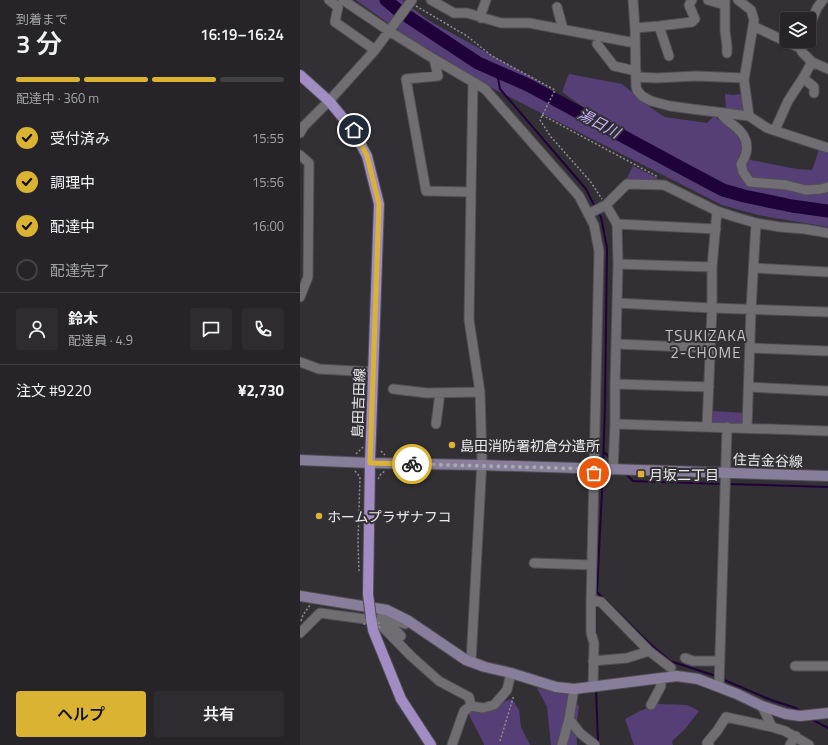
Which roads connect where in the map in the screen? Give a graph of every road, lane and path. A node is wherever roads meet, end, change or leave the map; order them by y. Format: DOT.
graph roads {
  1 [pos="329,0"];
  2 [pos="343,0"];
  3 [pos="431,0"];
  4 [pos="486,0"];
  5 [pos="633,0"];
  6 [pos="692,0"];
  7 [pos="708,0"];
  8 [pos="738,0"];
  9 [pos="823,0"];
  10 [pos="411,1"];
  11 [pos="725,2"];
  12 [pos="828,3"];
  13 [pos="557,7"];
  14 [pos="815,12"];
  15 [pos="482,18"];
  16 [pos="659,26"];
  17 [pos="753,26"];
  18 [pos="635,28"];
  19 [pos="391,29"];
  20 [pos="563,29"];
  21 [pos="780,36"];
  22 [pos="635,43"];
  23 [pos="597,44"];
  24 [pos="802,48"];
  25 [pos="375,50"];
  26 [pos="727,52"];
  27 [pos="669,56"];
  28 [pos="434,59"];
  29 [pos="812,62"];
  30 [pos="828,69"];
  31 [pos="636,74"];
  32 [pos="300,75"];
  33 [pos="744,78"];
  34 [pos="803,78"];
  35 [pos="473,82"];
  36 [pos="814,93"];
  37 [pos="329,101"];
  38 [pos="721,113"];
  39 [pos="542,115"];
  40 [pos="749,116"];
  41 [pos="775,130"];
  42 [pos="300,133"];
  43 [pos="828,148"];
  44 [pos="300,155"];
  45 [pos="664,185"];
  46 [pos="828,187"];
  47 [pos="471,192"];
  48 [pos="606,205"];
  49 [pos="717,211"];
  50 [pos="588,214"];
  51 [pos="756,223"];
  52 [pos="617,224"];
  53 [pos="716,229"];
  54 [pos="828,233"];
  55 [pos="618,264"];
  56 [pos="712,266"];
  57 [pos="754,268"];
  58 [pos="828,272"];
  59 [pos="300,297"];
  60 [pos="617,303"];
  61 [pos="712,308"];
  62 [pos="752,309"];
  63 [pos="828,312"];
  64 [pos="616,344"];
  65 [pos="711,348"];
  66 [pos="750,348"];
  67 [pos="828,351"];
  68 [pos="300,362"];
  69 [pos="373,372"];
  70 [pos="615,384"];
  71 [pos="709,387"];
  72 [pos="749,387"];
  73 [pos="393,389"];
  74 [pos="828,391"];
  75 [pos="480,392"];
  76 [pos="440,393"];
  77 [pos="436,424"];
  78 [pos="615,424"];
  79 [pos="707,427"];
  80 [pos="727,427"];
  81 [pos="747,428"];
  82 [pos="828,431"];
  83 [pos="300,460"];
  84 [pos="370,463"];
  85 [pos="481,465"];
  86 [pos="608,467"];
  87 [pos="354,469"];
  88 [pos="828,476"];
  89 [pos="725,480"];
  90 [pos="534,563"];
  91 [pos="592,565"];
  92 [pos="359,573"];
  93 [pos="300,596"];
  94 [pos="317,599"];
  95 [pos="595,600"];
  96 [pos="371,618"];
  97 [pos="407,620"];
  98 [pos="300,623"];
  99 [pos="300,633"];
  100 [pos="648,651"];
  101 [pos="685,658"];
  102 [pos="596,660"];
  103 [pos="720,661"];
  104 [pos="471,662"];
  105 [pos="794,666"];
  106 [pos="828,666"];
  107 [pos="671,668"];
  108 [pos="430,672"];
  109 [pos="511,673"];
  110 [pos="660,678"];
  111 [pos="719,685"];
  112 [pos="595,687"];
  113 [pos="574,689"];
  114 [pos="514,694"];
  115 [pos="471,706"];
  116 [pos="651,706"];
  117 [pos="762,706"];
  118 [pos="828,713"];
  119 [pos="569,719"];
  120 [pos="772,727"];
  121 [pos="796,736"];
  122 [pos="500,741"];
  123 [pos="431,745"];
  124 [pos="452,745"];
  125 [pos="562,745"];
  126 [pos="595,745"];
  127 [pos="709,745"];
  128 [pos="790,745"];
  129 [pos="809,745"];
  1 -- 25 [label="street"];
  2 -- 19 [label="street"];
  3 -- 15 [label="street"];
  4 -- 15 [label="street"];
  5 -- 18 [label="street"];
  6 -- 16 [label="street"];
  7 -- 11 [label="street"];
  8 -- 17 [label="street"];
  9 -- 12 [label="street"];
  9 -- 14 [label="street"];
  10 -- 19 [label="street"];
  10 -- 39 [label="path"];
  11 -- 26 [label="street"];
  13 -- 20 [label="street"];
  15 -- 20 [label="street"];
  16 -- 18 [label="street"];
  16 -- 27 [label="street"];
  17 -- 21 [label="street"];
  17 -- 33 [label="street"];
  18 -- 22 [label="street"];
  19 -- 25 [label="street"];
  19 -- 28 [label="street"];
  20 -- 22 [label="street"];
  22 -- 31 [label="street"];
  23 -- 31 [label="street"];
  24 -- 29 [label="street"];
  25 -- 37 [label="street"];
  28 -- 35 [label="street"];
  28 -- 47 [label="street"];
  29 -- 30 [label="street"];
  29 -- 34 [label="street"];
  31 -- 33 [label="street"];
  31 -- 38 [label="street"];
  32 -- 37 [label="main road, 島田吉田線"];
  33 -- 40 [label="street"];
  34 -- 36 [label="street"];
  34 -- 41 [label="street"];
  35 -- 47 [label="street"];
  35 -- 50 [label="street"];
  37 -- 42 [label="street"];
  37 -- 69 [label="main road, 島田吉田線"];
  38 -- 40 [label="street"];
  38 -- 46 [label="street"];
  39 -- 45 [label="path"];
  39 -- 48 [label="path"];
  40 -- 41 [label="street"];
  41 -- 43 [label="street"];
  44 -- 59 [label="street"];
  45 -- 48 [label="street"];
  45 -- 49 [label="street"];
  47 -- 75 [label="street"];
  48 -- 50 [label="street"];
  48 -- 52 [label="street"];
  49 -- 51 [label="street"];
  49 -- 53 [label="street"];
  50 -- 86 [label="street"];
  51 -- 54 [label="street"];
  51 -- 57 [label="street"];
  52 -- 53 [label="street"];
  52 -- 55 [label="street"];
  53 -- 56 [label="street"];
  55 -- 56 [label="street"];
  55 -- 60 [label="street"];
  56 -- 61 [label="street"];
  57 -- 58 [label="street"];
  57 -- 62 [label="street"];
  60 -- 61 [label="street"];
  60 -- 64 [label="street"];
  61 -- 62 [label="street"];
  61 -- 65 [label="street"];
  62 -- 63 [label="street"];
  62 -- 66 [label="street"];
  64 -- 65 [label="street"];
  64 -- 70 [label="street"];
  65 -- 71 [label="street"];
  66 -- 67 [label="street"];
  66 -- 72 [label="street"];
  68 -- 69 [label="street"];
  69 -- 84 [label="main road, 島田吉田線"];
  70 -- 71 [label="street"];
  70 -- 78 [label="street"];
  71 -- 79 [label="street"];
  72 -- 74 [label="street"];
  72 -- 81 [label="street"];
  73 -- 76 [label="street"];
  75 -- 76 [label="street"];
  75 -- 85 [label="street"];
  76 -- 77 [label="street"];
  78 -- 79 [label="street"];
  78 -- 86 [label="street"];
  79 -- 80 [label="street"];
  80 -- 81 [label="street"];
  80 -- 89 [label="street"];
  81 -- 82 [label="street"];
  83 -- 84 [label="street, 住吉金谷線"];
  84 -- 85 [label="street, 住吉金谷線"];
  84 -- 96 [label="main road, 島田吉田線, bridge"];
  85 -- 86 [label="street, 住吉金谷線"];
  85 -- 104 [label="street"];
  86 -- 89 [label="street, 住吉金谷線"];
  86 -- 91 [label="street"];
  87 -- 92 [label="path"];
  88 -- 89 [label="street, 住吉金谷線"];
  89 -- 103 [label="street"];
  90 -- 91 [label="street"];
  91 -- 95 [label="street"];
  93 -- 94 [label="street"];
  94 -- 97 [label="street"];
  94 -- 98 [label="path"];
  95 -- 100 [label="street"];
  95 -- 102 [label="street"];
  96 -- 99 [label="street"];
  96 -- 108 [label="street"];
  96 -- 123 [label="main road, 島田吉田線"];
  97 -- 104 [label="street"];
  97 -- 108 [label="street"];
  100 -- 102 [label="street"];
  100 -- 107 [label="street"];
  101 -- 103 [label="street"];
  102 -- 112 [label="street"];
  103 -- 111 [label="street"];
  104 -- 109 [label="street"];
  105 -- 106 [label="street"];
  108 -- 115 [label="street"];
  109 -- 113 [label="street"];
  109 -- 115 [label="street"];
  110 -- 111 [label="street"];
  110 -- 112 [label="street"];
  110 -- 116 [label="street"];
  111 -- 117 [label="street"];
  112 -- 113 [label="street"];
  113 -- 119 [label="street"];
  114 -- 122 [label="path"];
  115 -- 124 [label="street"];
  117 -- 118 [label="street"];
  117 -- 120 [label="street"];
  119 -- 125 [label="street"];
  119 -- 126 [label="street"];
  120 -- 121 [label="street"];
  120 -- 127 [label="street"];
  121 -- 128 [label="street"];
  121 -- 129 [label="street"];
}
